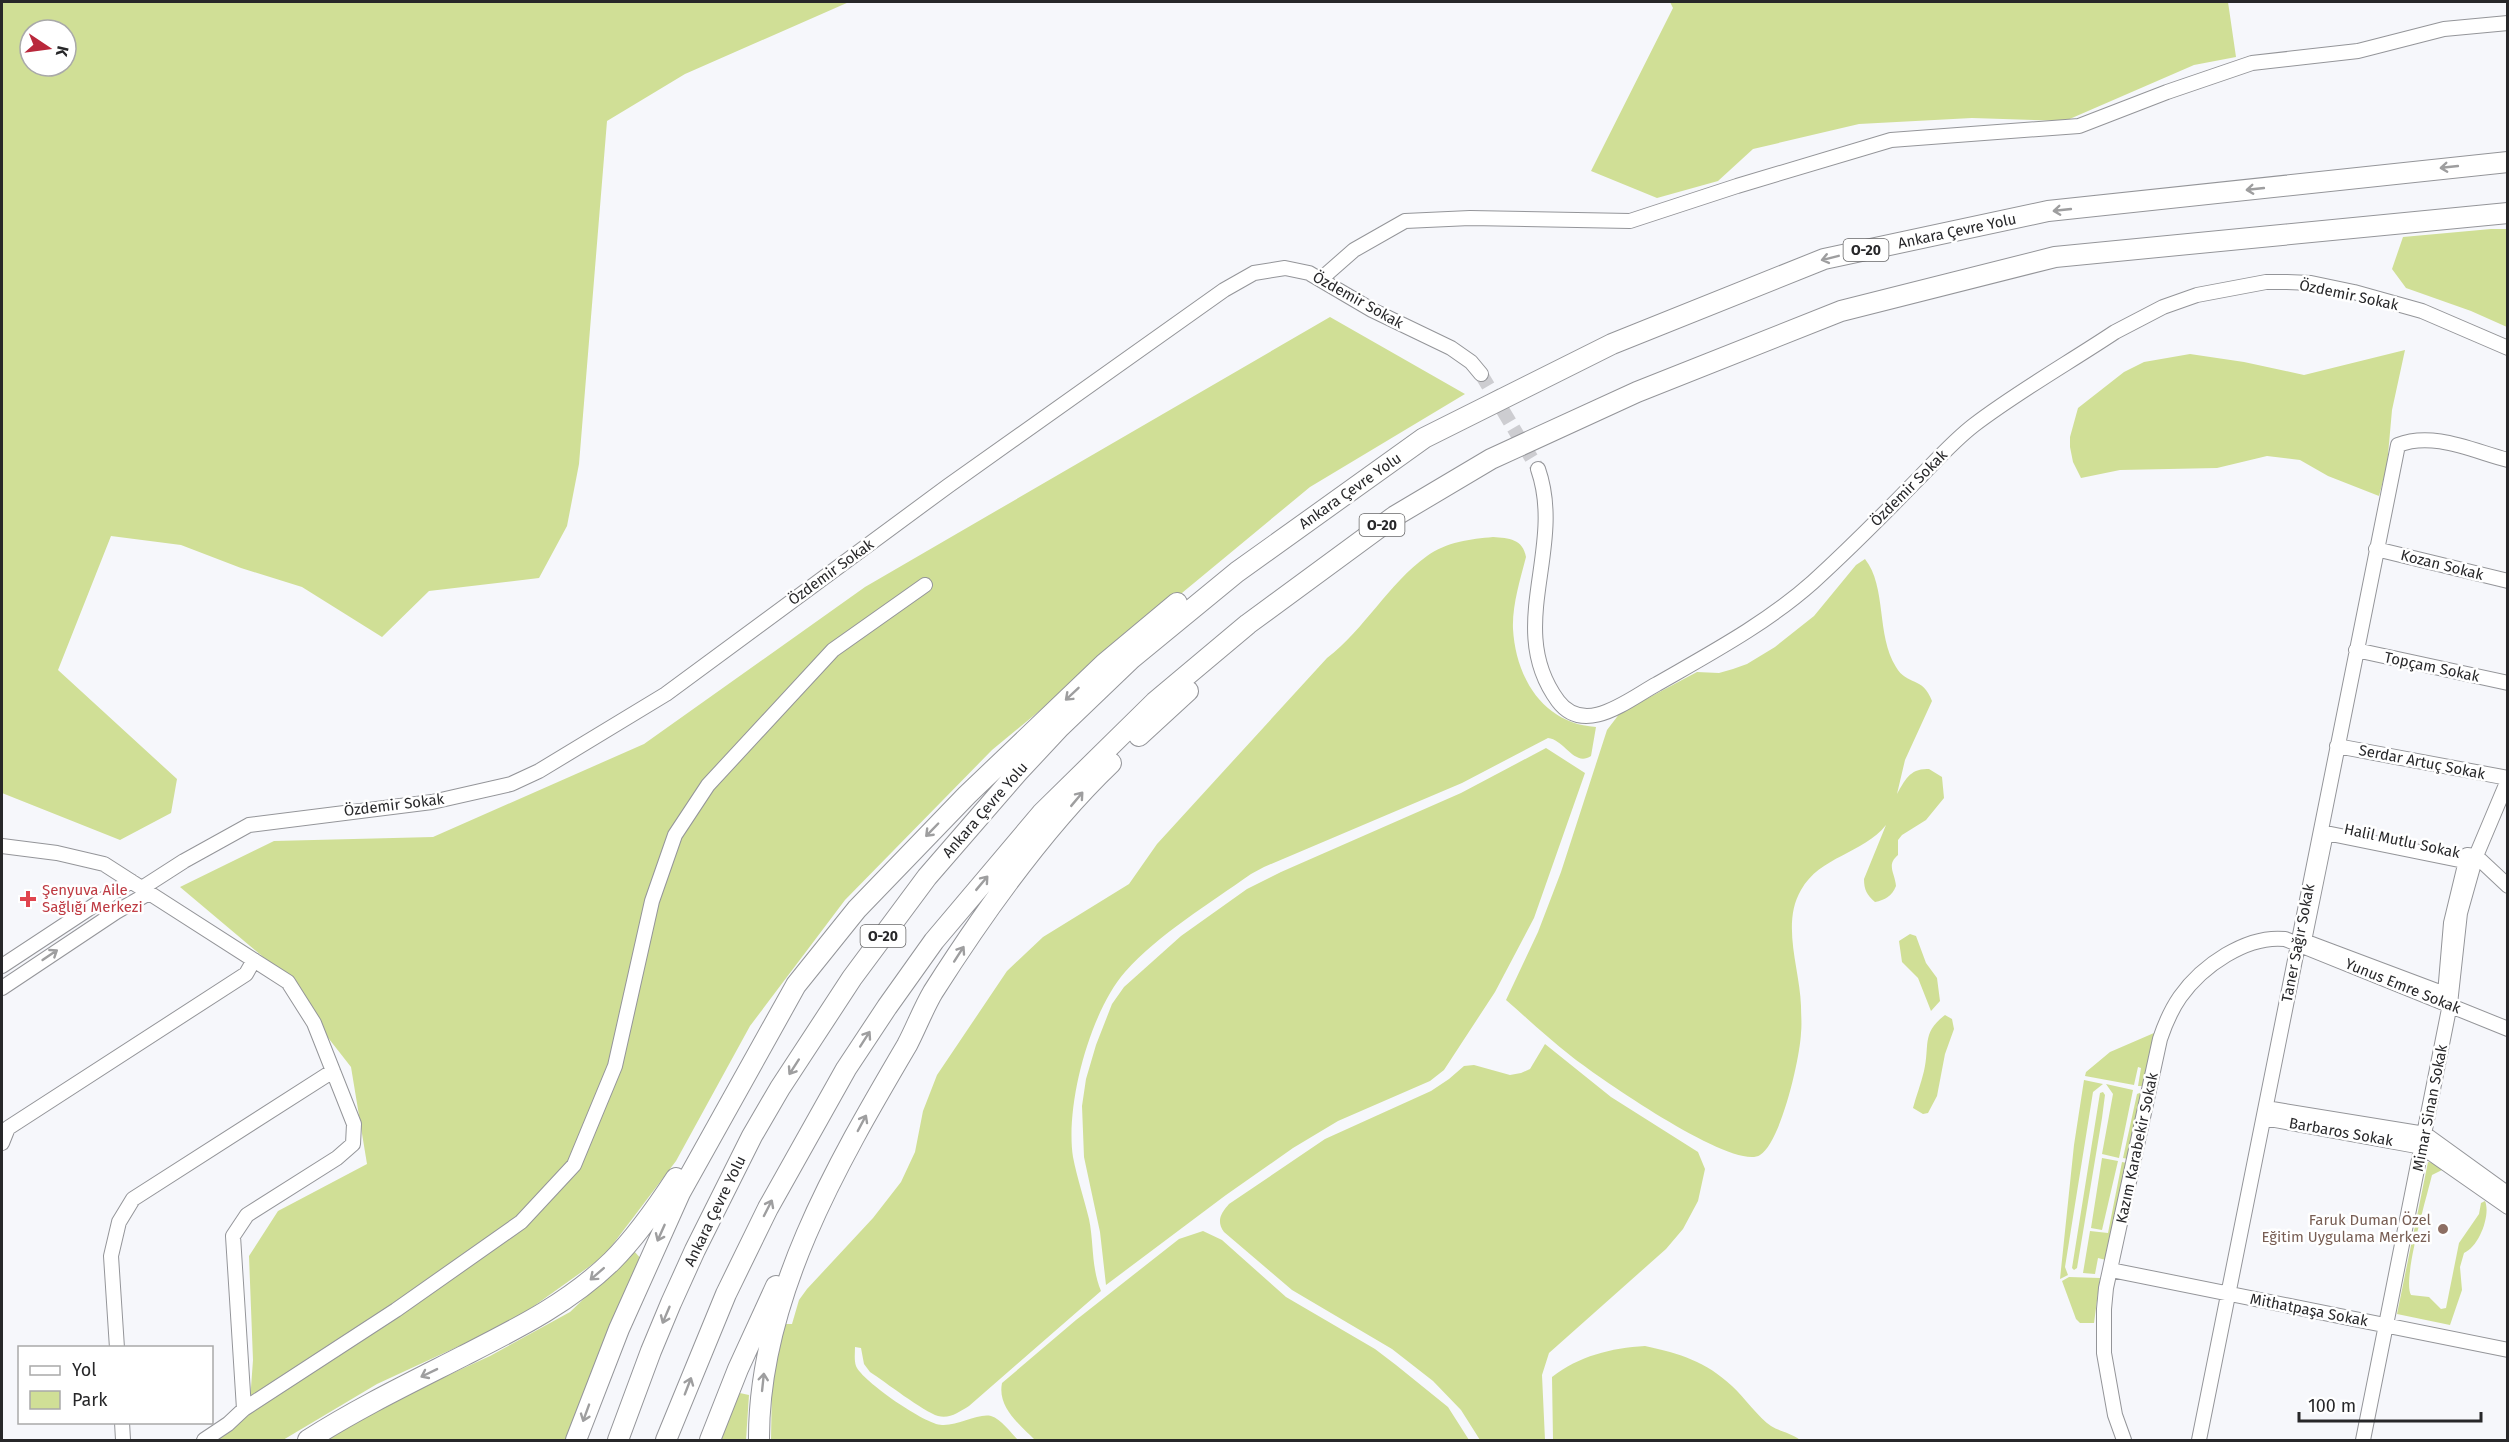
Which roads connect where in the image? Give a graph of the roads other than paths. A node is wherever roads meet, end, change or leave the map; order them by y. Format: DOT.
graph roads {
  1 [pos="2508,23"];
  2 [pos="2508,162"];
  3 [pos="2508,213"];
  4 [pos="1321,279"];
  5 [pos="2508,348"];
  6 [pos="1482,374"];
  7 [pos="1424,438"];
  8 [pos="2508,460"];
  9 [pos="1538,469"];
  10 [pos="1356,543"];
  11 [pos="2376,549"];
  12 [pos="2508,581"];
  13 [pos="925,585"];
  14 [pos="2356,650"];
  15 [pos="2508,683"];
  16 [pos="2337,746"];
  17 [pos="2508,779"];
  18 [pos="2503,801"];
  19 [pos="2321,825"];
  20 [pos="2,846"];
  21 [pos="2475,856"];
  22 [pos="2508,886"];
  23 [pos="141,887"];
  24 [pos="2298,944"];
  25 [pos="254,960"];
  26 [pos="2,966"];
  27 [pos="2196,980"];
  28 [pos="796,985"];
  29 [pos="2,988"];
  30 [pos="2448,999"];
  31 [pos="2508,1029"];
  32 [pos="333,1071"];
  33 [pos="2265,1113"];
  34 [pos="5,1129"];
  35 [pos="2423,1140"];
  36 [pos="2,1143"];
  37 [pos="843,1159"];
  38 [pos="2508,1194"];
  39 [pos="2508,1207"];
  40 [pos="2111,1270"];
  41 [pos="2229,1294"];
  42 [pos="2386,1325"];
  43 [pos="117,1346"];
  44 [pos="2508,1350"];
  45 [pos="244,1409"];
  46 [pos="122,1424"];
  47 [pos="123,1440"];
  48 [pos="204,1440"];
  49 [pos="308,1440"];
  50 [pos="576,1440"];
  51 [pos="618,1440"];
  52 [pos="666,1440"];
  53 [pos="710,1440"];
  54 [pos="759,1440"];
  55 [pos="2118,1440"];
  56 [pos="2124,1440"];
  57 [pos="2199,1440"];
  58 [pos="2363,1440"];
  1 -- 4 [label="street"];
  2 -- 7 [label="highway, Ankara Çevre Yolu / O-20, one-way"];
  3 -- 10 [label="highway, O-20"];
  4 -- 6 [label="street, Özdemir Sokak"];
  4 -- 23 [label="street, Özdemir Sokak"];
  5 -- 9 [label="street, Özdemir Sokak"];
  7 -- 28 [label="highway, one-way"];
  7 -- 51 [label="highway, Ankara Çevre Yolu / O-20, one-way"];
  8 -- 11 [label="street, Taner Sağır Sokak"];
  37 -- 10 [label="highway, one-way"];
  52 -- 10 [label="highway, O-20, one-way"];
  11 -- 12 [label="street, Kozan Sokak"];
  11 -- 14 [label="street, Taner Sağır Sokak"];
  13 -- 45 [label="street"];
  14 -- 15 [label="street, Topçam Sokak"];
  14 -- 16 [label="street, Taner Sağır Sokak"];
  16 -- 17 [label="street, Serdar Artuç Sokak"];
  16 -- 19 [label="street, Taner Sağır Sokak"];
  17 -- 18 [label="street, Mimar Sinan Sokak"];
  18 -- 21 [label="street, Mimar Sinan Sokak"];
  19 -- 21 [label="street, Halil Mutlu Sokak"];
  19 -- 24 [label="street, Taner Sağır Sokak"];
  20 -- 23 [label="street"];
  21 -- 22 [label="street, Halil Mutlu Sokak"];
  21 -- 30 [label="street, Mimar Sinan Sokak"];
  23 -- 25 [label="street"];
  23 -- 26 [label="street"];
  29 -- 23 [label="street, one-way"];
  24 -- 27 [label="street, Kazım Karabekir Sokak"];
  24 -- 30 [label="street, Yunus Emre Sokak"];
  24 -- 33 [label="street, Taner Sağır Sokak"];
  25 -- 32 [label="street"];
  25 -- 34 [label="street"];
  27 -- 40 [label="street, Kazım Karabekir Sokak"];
  27 -- 55 [label="street"];
  28 -- 49 [label="highway, one-way"];
  28 -- 50 [label="highway, one-way"];
  30 -- 30 [label="street"];
  30 -- 31 [label="street, Yunus Emre Sokak"];
  30 -- 35 [label="street, Mimar Sinan Sokak"];
  32 -- 43 [label="street"];
  32 -- 45 [label="street"];
  33 -- 35 [label="street, Barbaros Sokak"];
  33 -- 41 [label="street, Taner Sağır Sokak"];
  34 -- 36 [label="street"];
  35 -- 38 [label="street"];
  35 -- 39 [label="street, Barbaros Sokak"];
  35 -- 42 [label="street, Mimar Sinan Sokak"];
  37 -- 53 [label="highway"];
  54 -- 37 [label="highway, one-way"];
  40 -- 41 [label="street, Mithatpaşa Sokak"];
  40 -- 56 [label="street, Kazım Karabekir Sokak"];
  41 -- 42 [label="street, Mithatpaşa Sokak"];
  41 -- 57 [label="street, Taner Sağır Sokak"];
  42 -- 44 [label="street, Mithatpaşa Sokak"];
  42 -- 58 [label="street, Mimar Sinan Sokak"];
  45 -- 48 [label="street"];
  46 -- 47 [label="street"];
}
